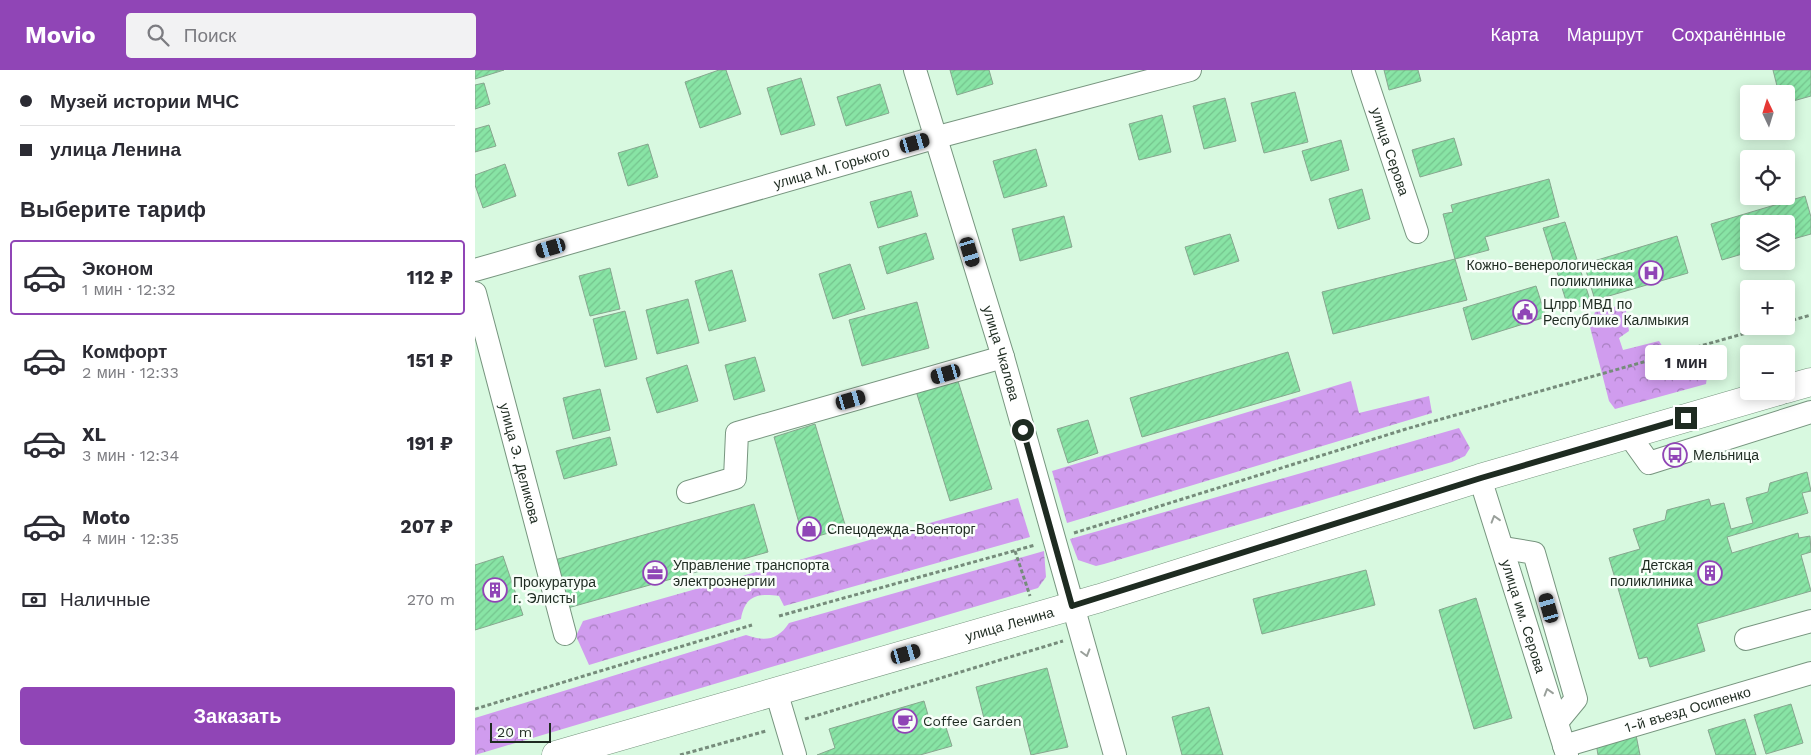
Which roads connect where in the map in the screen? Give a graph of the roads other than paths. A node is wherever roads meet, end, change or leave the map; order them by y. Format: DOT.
graph roads {
  1 [pos="915,70"];
  2 [pos="1190,70"];
  3 [pos="1363,70"];
  4 [pos="934,138"];
  5 [pos="1417,232"];
  6 [pos="475,270"];
  7 [pos="475,293"];
  8 [pos="1003,357"];
  9 [pos="1811,382"];
  10 [pos="1795,386"];
  11 [pos="1748,400"];
  12 [pos="1811,412"];
  13 [pos="1629,435"];
  14 [pos="1481,478"];
  15 [pos="688,492"];
  16 [pos="1072,606"];
  17 [pos="1811,621"];
  18 [pos="565,634"];
  19 [pos="1746,639"];
  20 [pos="1811,674"];
  21 [pos="776,692"];
  22 [pos="1566,750"];
  23 [pos="556,755"];
  24 [pos="795,755"];
  25 [pos="1115,755"];
  1 -- 4 [label="street, улица Чкалова"];
  2 -- 4 [label="street, улица М. Горького"];
  3 -- 5 [label="street, улица Серова"];
  4 -- 6 [label="street, улица М. Горького"];
  4 -- 8 [label="street, улица Чкалова"];
  7 -- 18 [label="street, улица Э. Деликова"];
  8 -- 15 [label="street"];
  8 -- 16 [label="street, улица Чкалова"];
  9 -- 10 [label="main road"];
  11 -- 13 [label="main road, улица Ленина"];
  12 -- 13 [label="street"];
  13 -- 14 [label="main road, улица Ленина"];
  14 -- 16 [label="main road, улица Ленина"];
  22 -- 14 [label="street, улица им. Серова, one-way"];
  16 -- 21 [label="main road, улица Ленина"];
  16 -- 25 [label="street, улица Чкалова, one-way"];
  17 -- 19 [label="street"];
  20 -- 22 [label="street, 1-й въезд Осипенко"];
  21 -- 23 [label="main road, улица Ленина"];
  21 -- 24 [label="street"];
}
